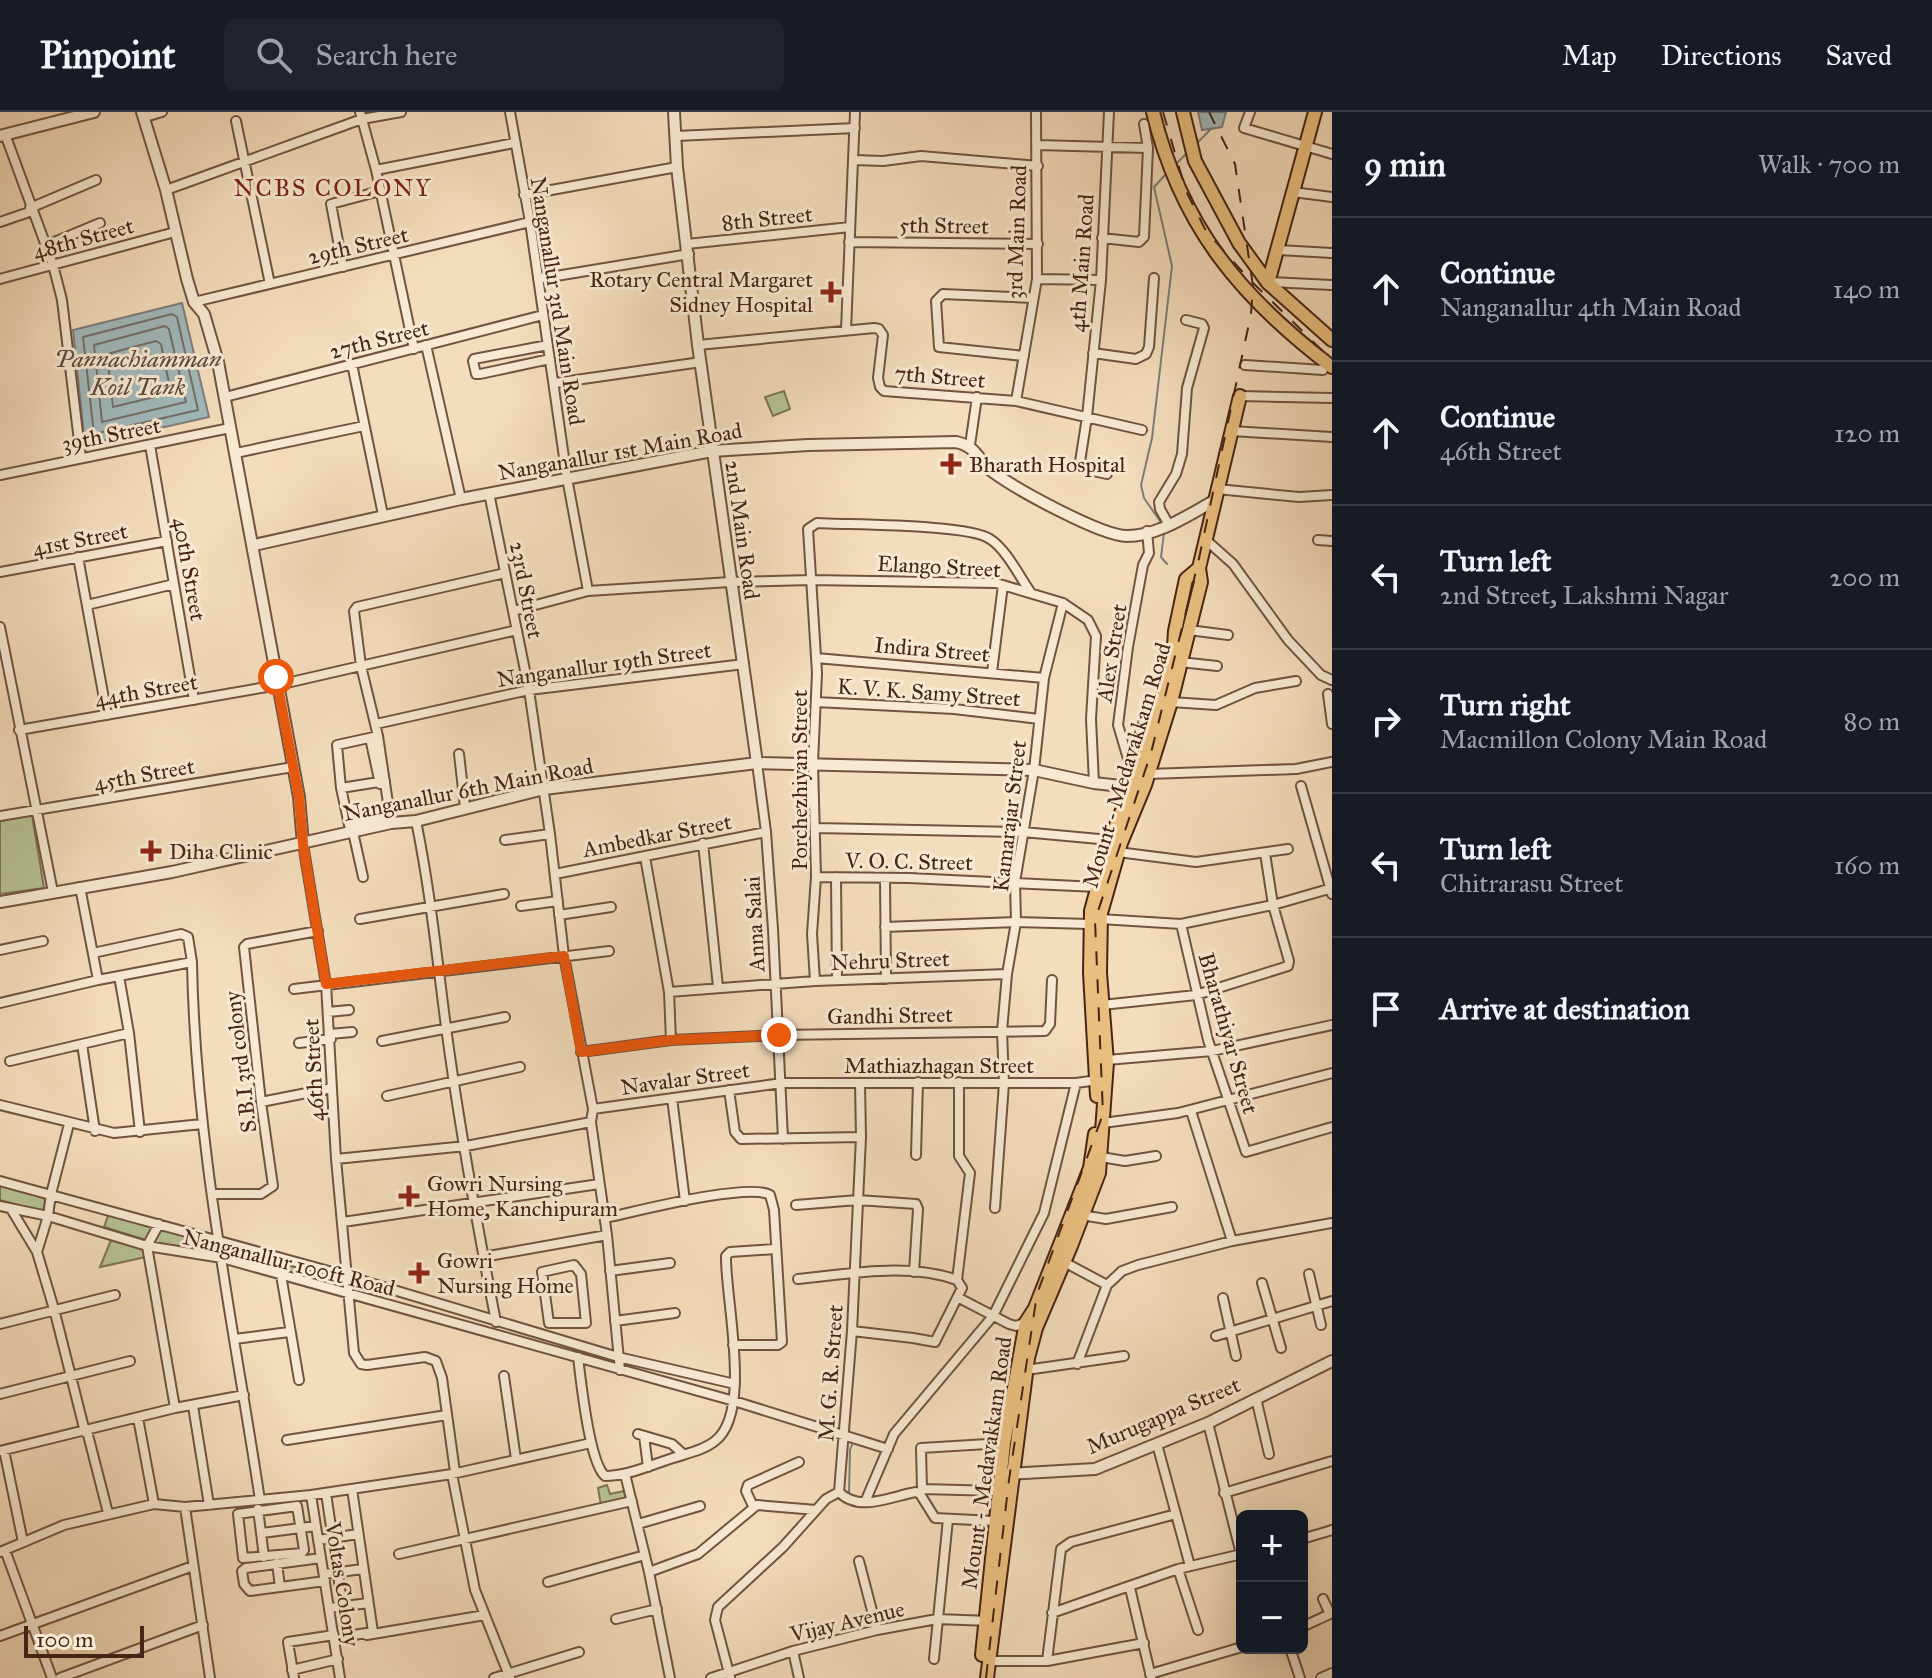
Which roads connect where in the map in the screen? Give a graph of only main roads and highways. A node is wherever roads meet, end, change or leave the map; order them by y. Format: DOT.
graph roads {
  1 [pos="1153,112"];
  2 [pos="1183,112"];
  3 [pos="1315,112"];
  4 [pos="1269,282"];
  5 [pos="1332,340"];
  6 [pos="1328,369"];
  7 [pos="1240,396"];
  8 [pos="1199,568"];
  9 [pos="1136,785"];
  10 [pos="1095,921"];
  11 [pos="1101,1077"];
  12 [pos="1031,1325"];
  13 [pos="1007,1474"];
  14 [pos="989,1622"];
  15 [pos="980,1678"];
  16 [pos="987,1678"];
  1 -- 6 [label="main road"];
  2 -- 4 [label="main road"];
  3 -- 4 [label="main road"];
  4 -- 5 [label="main road"];
  7 -- 8 [label="main road, Mount - Medavakkam Road"];
  8 -- 9 [label="main road, Mount - Medavakkam Road"];
  8 -- 9 [label="main road, Mount - Medavakkam Road"];
  9 -- 10 [label="main road, Mount - Medavakkam Road"];
  9 -- 10 [label="main road, Mount - Medavakkam Road"];
  10 -- 11 [label="main road, Mount - Medavakkam Road"];
  10 -- 11 [label="main road, Mount - Medavakkam Road"];
  11 -- 12 [label="main road, Mount - Medavakkam Road"];
  11 -- 12 [label="main road, Mount - Medavakkam Road"];
  12 -- 13 [label="main road, Mount - Medavakkam Road"];
  12 -- 13 [label="main road, Mount - Medavakkam Road"];
  13 -- 14 [label="main road, Mount - Medavakkam Road"];
  13 -- 14 [label="main road, Mount - Medavakkam Road"];
  14 -- 15 [label="main road, Mount - Medavakkam Road"];
  14 -- 16 [label="main road, Mount - Medavakkam Road"];
}
